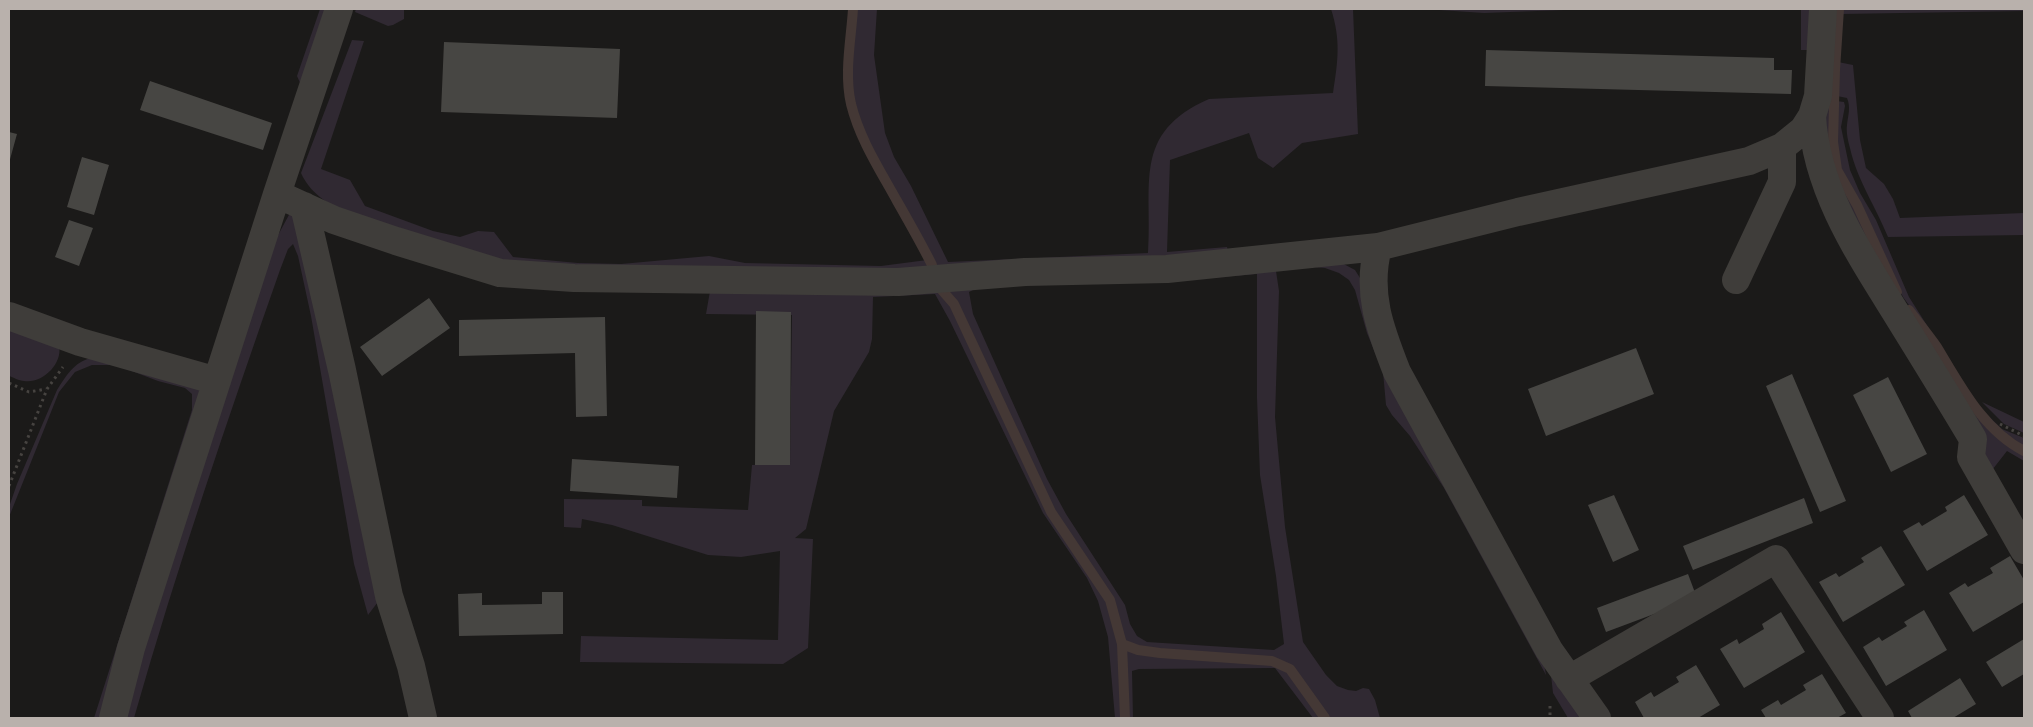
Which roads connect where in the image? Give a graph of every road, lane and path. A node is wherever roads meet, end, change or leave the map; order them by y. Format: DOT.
graph roads {
  1 [pos="339,9"];
  2 [pos="1823,9"];
  3 [pos="1812,116"];
  4 [pos="1782,147"];
  5 [pos="277,194"];
  6 [pos="304,206"];
  7 [pos="1378,247"];
  8 [pos="1736,280"];
  9 [pos="9,316"];
  10 [pos="80,342"];
  11 [pos="217,381"];
  12 [pos="9,383"];
  13 [pos="47,389"];
  14 [pos="1997,421"];
  15 [pos="2024,436"];
  16 [pos="9,486"];
  17 [pos="2024,550"];
  18 [pos="1569,679"];
  19 [pos="113,718"];
  20 [pos="422,718"];
  21 [pos="1597,718"];
  22 [pos="1880,718"];
  1 -- 5 [label="street"];
  2 -- 3 [label="street"];
  3 -- 4 [label="street"];
  3 -- 17 [label="street"];
  4 -- 7 [label="street"];
  4 -- 8 [label="street"];
  5 -- 6 [label="street"];
  5 -- 11 [label="street"];
  6 -- 7 [label="street"];
  6 -- 20 [label="street"];
  7 -- 18 [label="street"];
  9 -- 10 [label="street"];
  10 -- 11 [label="street"];
  10 -- 13 [label="path"];
  11 -- 19 [label="street"];
  12 -- 13 [label="path"];
  13 -- 16 [label="path"];
  14 -- 15 [label="path"];
  18 -- 21 [label="street"];
  18 -- 22 [label="street"];
}
